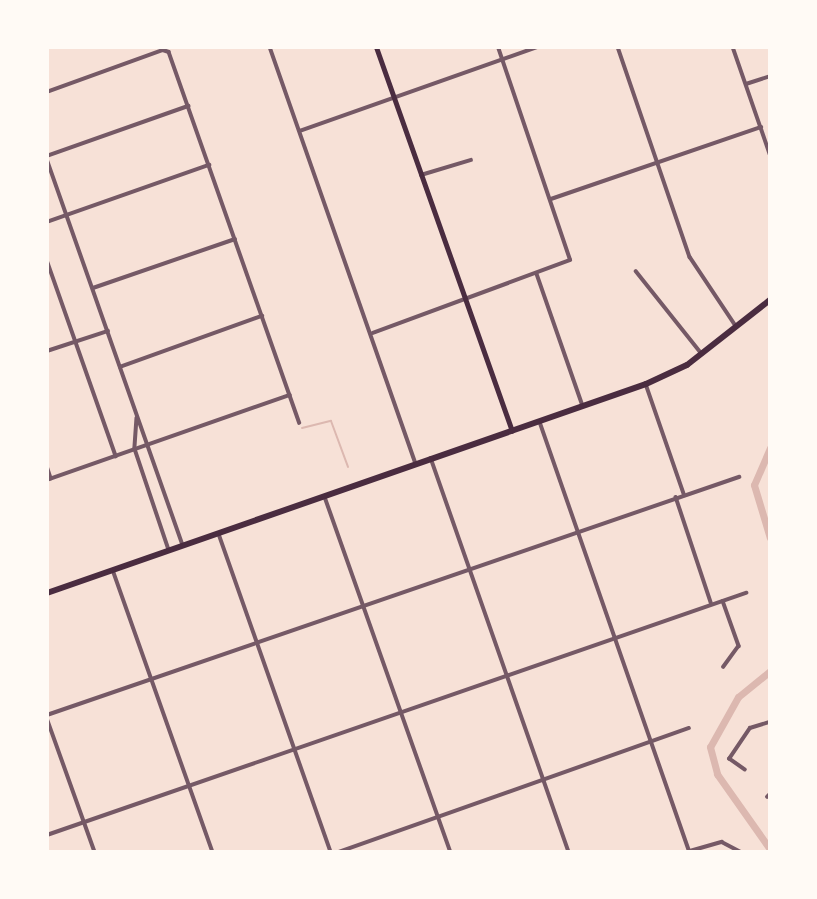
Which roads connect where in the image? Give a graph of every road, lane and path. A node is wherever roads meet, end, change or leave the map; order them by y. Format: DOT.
graph roads {
  1 [pos="270,47"];
  2 [pos="376,47"];
  3 [pos="498,47"];
  4 [pos="537,47"];
  5 [pos="618,47"];
  6 [pos="733,47"];
  7 [pos="167,49"];
  8 [pos="502,60"];
  9 [pos="770,76"];
  10 [pos="747,84"];
  11 [pos="47,92"];
  12 [pos="394,98"];
  13 [pos="188,106"];
  14 [pos="761,127"];
  15 [pos="300,131"];
  16 [pos="770,155"];
  17 [pos="47,157"];
  18 [pos="471,160"];
  19 [pos="657,162"];
  20 [pos="209,164"];
  21 [pos="421,176"];
  22 [pos="551,199"];
  23 [pos="67,214"];
  24 [pos="47,222"];
  25 [pos="235,239"];
  26 [pos="47,260"];
  27 [pos="636,271"];
  28 [pos="537,274"];
  29 [pos="93,288"];
  30 [pos="465,300"];
  31 [pos="770,300"];
  32 [pos="262,316"];
  33 [pos="736,326"];
  34 [pos="108,331"];
  35 [pos="372,333"];
  36 [pos="77,341"];
  37 [pos="47,351"];
  38 [pos="702,354"];
  39 [pos="120,367"];
  40 [pos="646,384"];
  41 [pos="290,395"];
  42 [pos="583,406"];
  43 [pos="137,415"];
  44 [pos="540,422"];
  45 [pos="300,423"];
  46 [pos="512,431"];
  47 [pos="148,445"];
  48 [pos="135,450"];
  49 [pos="116,456"];
  50 [pos="431,458"];
  51 [pos="416,464"];
  52 [pos="47,466"];
  53 [pos="738,477"];
  54 [pos="49,479"];
  55 [pos="684,494"];
  56 [pos="324,496"];
  57 [pos="676,497"];
  58 [pos="579,532"];
  59 [pos="219,533"];
  60 [pos="183,545"];
  61 [pos="169,550"];
  62 [pos="471,569"];
  63 [pos="113,570"];
  64 [pos="47,593"];
  65 [pos="746,593"];
  66 [pos="723,601"];
  67 [pos="711,602"];
  68 [pos="364,606"];
  69 [pos="615,637"];
  70 [pos="258,643"];
  71 [pos="724,667"];
  72 [pos="508,676"];
  73 [pos="153,679"];
  74 [pos="401,712"];
  75 [pos="47,716"];
  76 [pos="770,722"];
  77 [pos="689,728"];
  78 [pos="651,741"];
  79 [pos="295,749"];
  80 [pos="745,769"];
  81 [pos="544,779"];
  82 [pos="190,786"];
  83 [pos="439,818"];
  84 [pos="84,823"];
  85 [pos="47,835"];
  86 [pos="94,852"];
  87 [pos="213,852"];
  88 [pos="331,852"];
  89 [pos="339,852"];
  90 [pos="451,852"];
  91 [pos="569,852"];
  92 [pos="689,852"];
  93 [pos="741,852"];
  1 -- 15 [label="street"];
  2 -- 12 [label="main road"];
  3 -- 8 [label="street"];
  4 -- 8 [label="street"];
  5 -- 19 [label="street"];
  6 -- 10 [label="street"];
  7 -- 11 [label="street"];
  7 -- 13 [label="street"];
  8 -- 12 [label="street"];
  8 -- 22 [label="street"];
  9 -- 10 [label="street"];
  10 -- 14 [label="street"];
  12 -- 15 [label="street"];
  12 -- 21 [label="main road"];
  13 -- 17 [label="street"];
  13 -- 20 [label="street"];
  14 -- 16 [label="street"];
  14 -- 19 [label="street"];
  15 -- 35 [label="street"];
  17 -- 23 [label="street"];
  18 -- 21 [label="street"];
  19 -- 22 [label="street"];
  19 -- 33 [label="street"];
  20 -- 23 [label="street"];
  20 -- 25 [label="street"];
  21 -- 30 [label="main road"];
  22 -- 28 [label="street"];
  23 -- 24 [label="street"];
  23 -- 29 [label="street"];
  25 -- 29 [label="street"];
  25 -- 32 [label="street"];
  26 -- 36 [label="street"];
  27 -- 38 [label="street"];
  28 -- 30 [label="street"];
  28 -- 42 [label="street"];
  29 -- 34 [label="street"];
  30 -- 35 [label="street"];
  30 -- 46 [label="main road"];
  31 -- 33 [label="main road"];
  32 -- 39 [label="street"];
  32 -- 41 [label="street"];
  33 -- 38 [label="main road"];
  34 -- 36 [label="street"];
  34 -- 39 [label="street"];
  35 -- 51 [label="street"];
  36 -- 37 [label="street"];
  36 -- 49 [label="street"];
  38 -- 40 [label="main road"];
  39 -- 43 [label="street"];
  40 -- 42 [label="main road"];
  40 -- 55 [label="street"];
  41 -- 45 [label="street"];
  41 -- 47 [label="street"];
  42 -- 44 [label="main road"];
  43 -- 47 [label="street"];
  43 -- 48 [label="street"];
  44 -- 46 [label="main road"];
  44 -- 58 [label="street"];
  46 -- 50 [label="main road"];
  47 -- 48 [label="street"];
  47 -- 60 [label="street"];
  48 -- 49 [label="street"];
  48 -- 61 [label="street"];
  49 -- 54 [label="street"];
  50 -- 51 [label="main road"];
  50 -- 62 [label="street"];
  51 -- 56 [label="main road"];
  52 -- 54 [label="street"];
  53 -- 55 [label="street"];
  55 -- 57 [label="street"];
  56 -- 59 [label="main road"];
  56 -- 68 [label="street"];
  57 -- 58 [label="street"];
  57 -- 67 [label="street"];
  58 -- 62 [label="street"];
  58 -- 69 [label="street"];
  59 -- 60 [label="main road"];
  59 -- 70 [label="street"];
  60 -- 61 [label="main road"];
  61 -- 63 [label="main road"];
  62 -- 68 [label="street"];
  62 -- 72 [label="street"];
  63 -- 64 [label="main road"];
  63 -- 73 [label="street"];
  65 -- 66 [label="street"];
  66 -- 67 [label="street"];
  66 -- 71 [label="street"];
  67 -- 69 [label="street"];
  68 -- 70 [label="street"];
  68 -- 74 [label="street"];
  69 -- 72 [label="street"];
  69 -- 78 [label="street"];
  70 -- 73 [label="street"];
  70 -- 79 [label="street"];
  72 -- 74 [label="street"];
  72 -- 81 [label="street"];
  73 -- 75 [label="street"];
  73 -- 82 [label="street"];
  74 -- 79 [label="street"];
  74 -- 83 [label="street"];
  75 -- 84 [label="street"];
  76 -- 80 [label="street"];
  77 -- 78 [label="street"];
  78 -- 81 [label="street"];
  78 -- 92 [label="street"];
  79 -- 82 [label="street"];
  79 -- 88 [label="street"];
  81 -- 83 [label="street"];
  81 -- 91 [label="street"];
  82 -- 84 [label="street"];
  82 -- 87 [label="street"];
  83 -- 89 [label="street"];
  83 -- 90 [label="street"];
  84 -- 85 [label="street"];
  84 -- 86 [label="street"];
  92 -- 93 [label="street"];
}
